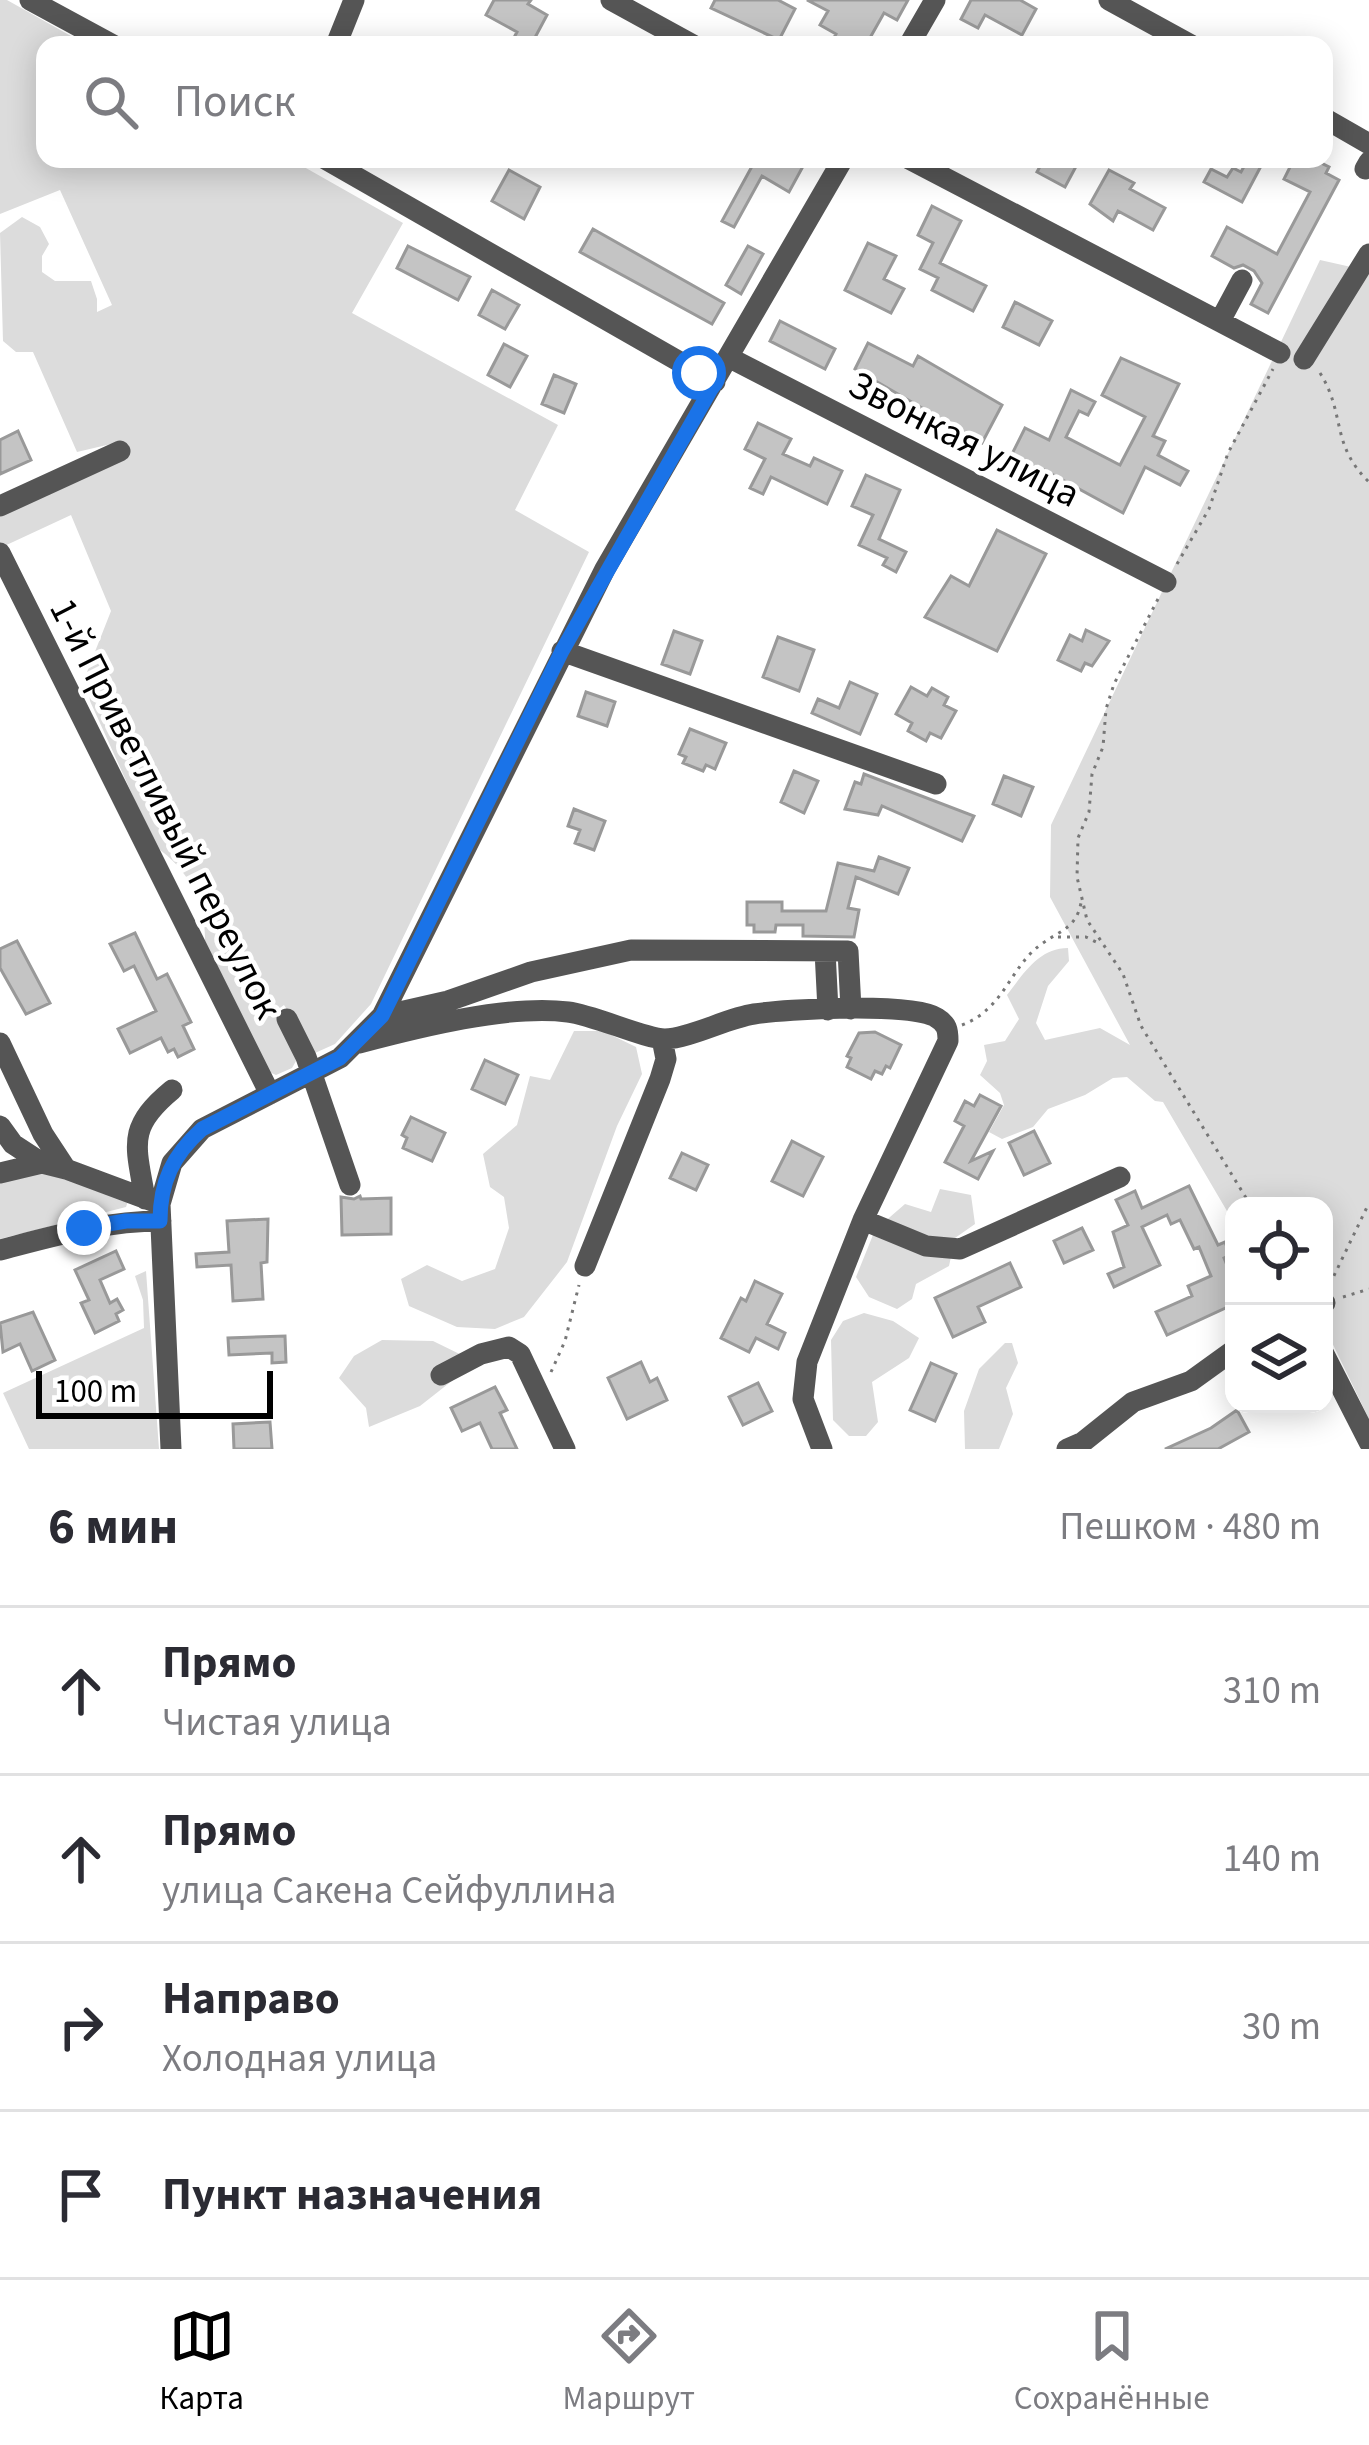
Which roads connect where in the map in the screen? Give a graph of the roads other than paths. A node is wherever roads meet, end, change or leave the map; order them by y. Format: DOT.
graph roads {
  1 [pos="30,0"];
  2 [pos="354,0"];
  3 [pos="611,0"];
  4 [pos="935,0"];
  5 [pos="1109,0"];
  6 [pos="96,36"];
  7 [pos="340,36"];
  8 [pos="677,36"];
  9 [pos="914,36"];
  10 [pos="1175,36"];
  11 [pos="1333,123"];
  12 [pos="1369,144"];
  13 [pos="341,168"];
  14 [pos="838,168"];
  15 [pos="926,168"];
  16 [pos="1369,254"];
  17 [pos="1242,280"];
  18 [pos="1220,321"];
  19 [pos="1280,353"];
  20 [pos="730,358"];
  21 [pos="1304,359"];
  22 [pos="715,382"];
  23 [pos="120,451"];
  24 [pos="0,506"];
  25 [pos="0,553"];
  26 [pos="1166,582"];
  27 [pos="562,651"];
  28 [pos="936,784"];
  29 [pos="825,951"];
  30 [pos="851,1009"];
  31 [pos="828,1010"];
  32 [pos="382,1016"];
  33 [pos="287,1019"];
  34 [pos="662,1040"];
  35 [pos="0,1043"];
  36 [pos="358,1043"];
  37 [pos="312,1073"];
  38 [pos="172,1090"];
  39 [pos="270,1094"];
  40 [pos="0,1126"];
  41 [pos="42,1162"];
  42 [pos="66,1169"];
  43 [pos="0,1173"];
  44 [pos="1120,1177"];
  45 [pos="350,1186"];
  46 [pos="155,1208"];
  47 [pos="863,1220"];
  48 [pos="0,1250"];
  49 [pos="585,1266"];
  50 [pos="1225,1356"];
  51 [pos="1333,1372"];
  52 [pos="441,1375"];
  53 [pos="1369,1442"];
  54 [pos="1079,1446"];
  55 [pos="171,1449"];
  56 [pos="565,1449"];
  57 [pos="822,1449"];
  1 -- 6 [label="street"];
  2 -- 7 [label="street"];
  3 -- 8 [label="street"];
  4 -- 9 [label="street"];
  5 -- 10 [label="street"];
  11 -- 12 [label="street"];
  13 -- 22 [label="street"];
  14 -- 20 [label="street"];
  15 -- 18 [label="street"];
  16 -- 21 [label="street"];
  17 -- 18 [label="street"];
  18 -- 19 [label="street"];
  20 -- 22 [label="street"];
  20 -- 26 [label="street, Звонкая улица"];
  22 -- 27 [label="street"];
  23 -- 24 [label="street"];
  25 -- 39 [label="street, 1-й Приветливый переулок"];
  27 -- 28 [label="street"];
  27 -- 32 [label="street"];
  29 -- 30 [label="street"];
  29 -- 31 [label="street"];
  29 -- 32 [label="street"];
  30 -- 31 [label="street"];
  30 -- 47 [label="street"];
  31 -- 34 [label="street"];
  32 -- 36 [label="street"];
  33 -- 37 [label="street"];
  34 -- 36 [label="street"];
  34 -- 49 [label="street"];
  35 -- 42 [label="street"];
  36 -- 37 [label="street"];
  37 -- 39 [label="street"];
  37 -- 45 [label="street"];
  38 -- 46 [label="street"];
  39 -- 46 [label="street"];
  40 -- 41 [label="street"];
  41 -- 42 [label="street"];
  41 -- 43 [label="street"];
  42 -- 46 [label="street"];
  44 -- 47 [label="street"];
  46 -- 48 [label="street"];
  46 -- 55 [label="street"];
  47 -- 57 [label="street"];
  50 -- 54 [label="street"];
  51 -- 53 [label="street"];
  52 -- 56 [label="street"];
}
